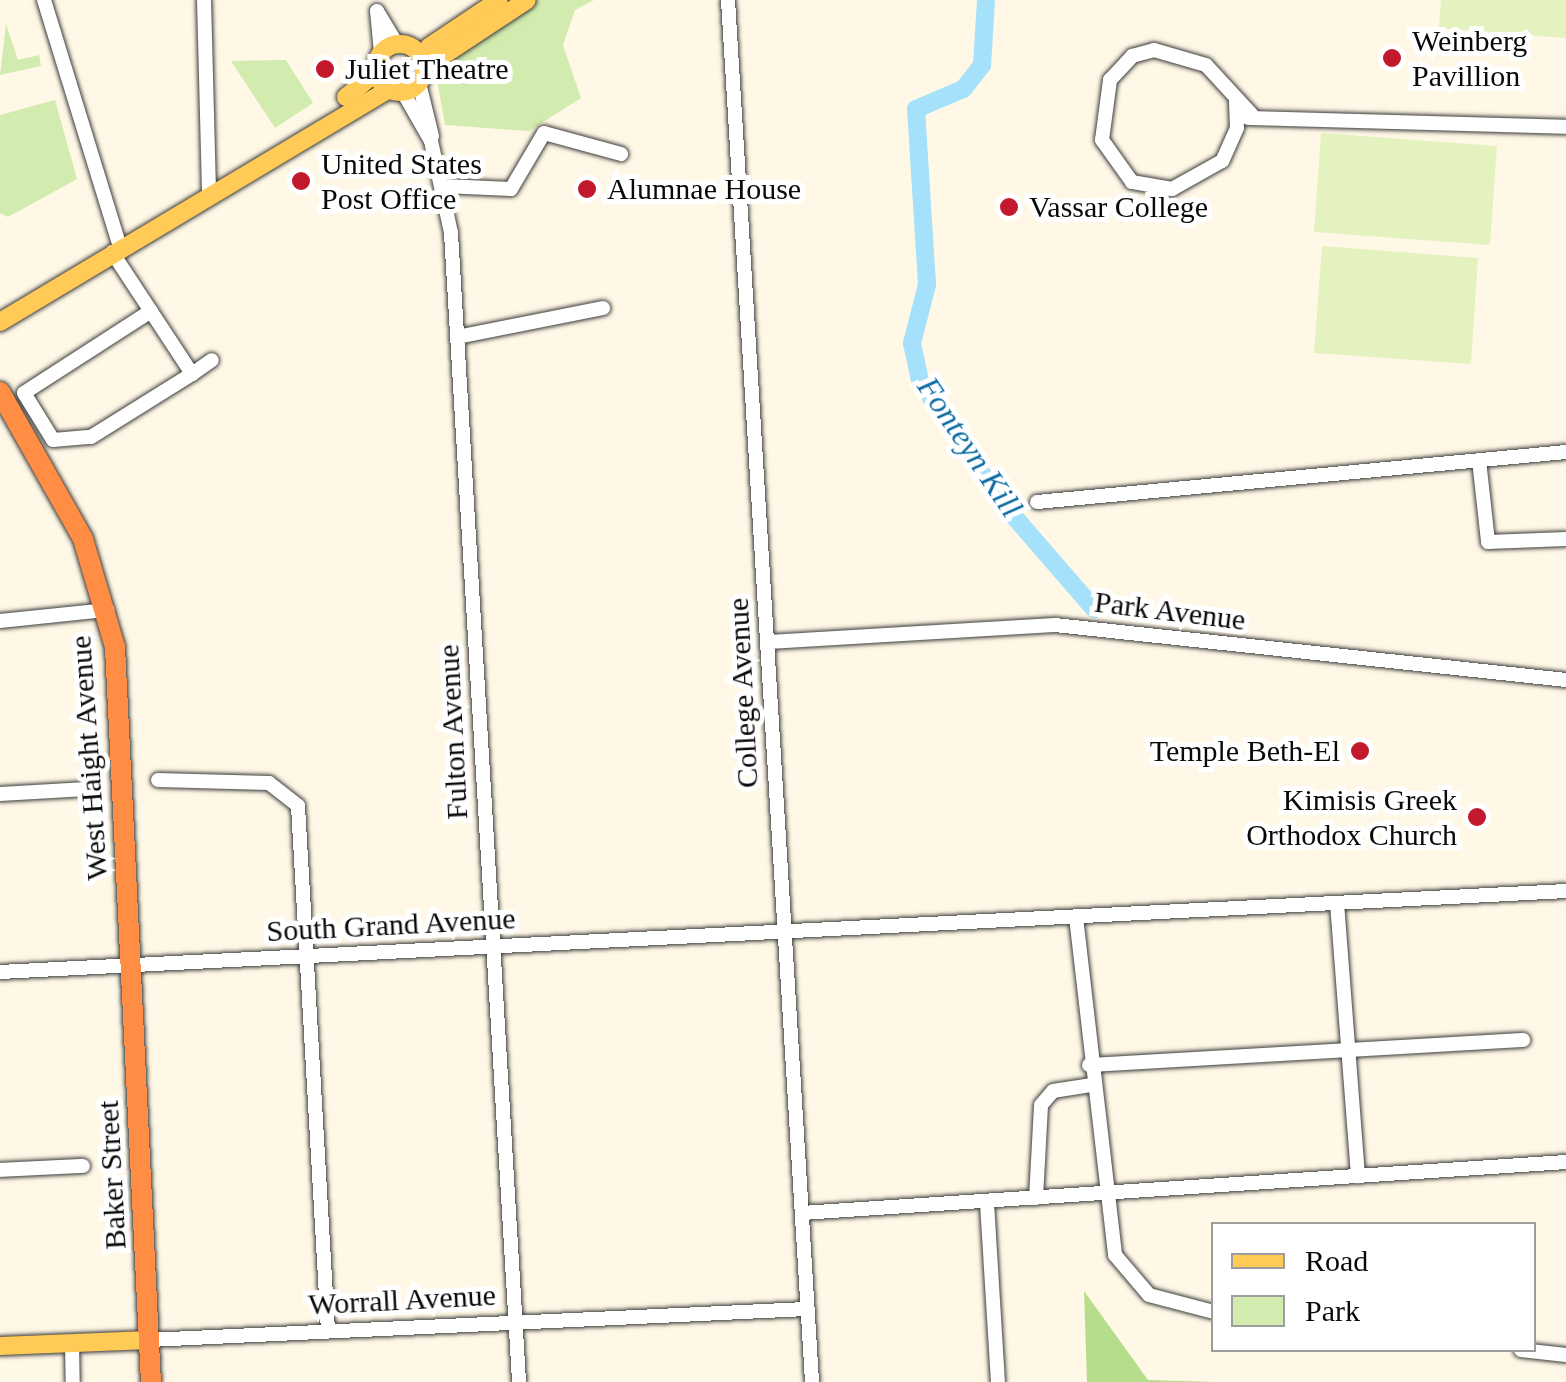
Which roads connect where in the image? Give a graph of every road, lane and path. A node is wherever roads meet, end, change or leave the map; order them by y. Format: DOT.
graph roads {
  1 [pos="44,0"];
  2 [pos="204,0"];
  3 [pos="499,0"];
  4 [pos="527,0"];
  5 [pos="728,0"];
  6 [pos="376,6"];
  7 [pos="389,48"];
  8 [pos="376,73"];
  9 [pos="410,77"];
  10 [pos="1236,102"];
  11 [pos="1252,115"];
  12 [pos="1566,127"];
  13 [pos="1238,128"];
  14 [pos="621,154"];
  15 [pos="444,186"];
  16 [pos="210,190"];
  17 [pos="116,250"];
  18 [pos="604,308"];
  19 [pos="151,311"];
  20 [pos="0,322"];
  21 [pos="457,337"];
  22 [pos="212,360"];
  23 [pos="192,374"];
  24 [pos="0,392"];
  25 [pos="1566,452"];
  26 [pos="1480,460"];
  27 [pos="1038,502"];
  28 [pos="1566,540"];
  29 [pos="107,610"];
  30 [pos="0,621"];
  31 [pos="767,642"];
  32 [pos="1566,680"];
  33 [pos="158,780"];
  34 [pos="87,790"];
  35 [pos="0,794"];
  36 [pos="1566,891"];
  37 [pos="1337,903"];
  38 [pos="1076,917"];
  39 [pos="784,932"];
  40 [pos="494,947"];
  41 [pos="306,957"];
  42 [pos="133,966"];
  43 [pos="0,972"];
  44 [pos="1523,1040"];
  45 [pos="1352,1046"];
  46 [pos="1089,1065"];
  47 [pos="1091,1085"];
  48 [pos="1566,1162"];
  49 [pos="82,1166"];
  50 [pos="0,1170"];
  51 [pos="1358,1176"];
  52 [pos="1102,1193"];
  53 [pos="1036,1198"];
  54 [pos="987,1203"];
  55 [pos="802,1213"];
  56 [pos="808,1308"];
  57 [pos="1211,1311"];
  58 [pos="516,1322"];
  59 [pos="328,1331"];
  60 [pos="149,1340"];
  61 [pos="72,1343"];
  62 [pos="0,1346"];
  63 [pos="1536,1352"];
  64 [pos="1566,1356"];
  65 [pos="73,1382"];
  66 [pos="151,1382"];
  67 [pos="518,1382"];
  68 [pos="812,1382"];
  69 [pos="998,1382"];
  1 -- 17 [label="street"];
  2 -- 16 [label="street"];
  3 -- 9 [label="main road"];
  4 -- 9 [label="main road"];
  5 -- 31 [label="street, College Avenue"];
  6 -- 7 [label="street"];
  7 -- 8 [label="main road"];
  7 -- 9 [label="main road"];
  8 -- 9 [label="main road"];
  8 -- 16 [label="main road"];
  9 -- 15 [label="street, Fulton Avenue"];
  9 -- 16 [label="main road"];
  10 -- 11 [label="street"];
  10 -- 13 [label="street"];
  10 -- 13 [label="street"];
  11 -- 12 [label="street"];
  11 -- 13 [label="street"];
  14 -- 15 [label="street"];
  15 -- 21 [label="street, Fulton Avenue"];
  16 -- 17 [label="main road"];
  17 -- 19 [label="street"];
  17 -- 20 [label="main road"];
  18 -- 21 [label="street"];
  19 -- 23 [label="street"];
  19 -- 23 [label="street"];
  21 -- 40 [label="street, Fulton Avenue"];
  22 -- 23 [label="street"];
  24 -- 29 [label="highway, West Haight Avenue"];
  25 -- 26 [label="street"];
  26 -- 27 [label="street"];
  26 -- 28 [label="street"];
  29 -- 30 [label="street"];
  29 -- 42 [label="highway, West Haight Avenue"];
  31 -- 32 [label="street, Park Avenue"];
  31 -- 39 [label="street, College Avenue"];
  33 -- 41 [label="street"];
  34 -- 35 [label="street"];
  36 -- 37 [label="street, South Grand Avenue"];
  37 -- 38 [label="street, South Grand Avenue"];
  37 -- 45 [label="street"];
  38 -- 39 [label="street, South Grand Avenue"];
  38 -- 46 [label="street"];
  39 -- 40 [label="street, South Grand Avenue"];
  39 -- 55 [label="street, College Avenue"];
  40 -- 41 [label="street, South Grand Avenue"];
  40 -- 58 [label="street, Fulton Avenue"];
  41 -- 42 [label="street, South Grand Avenue"];
  41 -- 59 [label="street"];
  42 -- 43 [label="street, South Grand Avenue"];
  42 -- 60 [label="highway, Baker Street"];
  44 -- 45 [label="street"];
  45 -- 46 [label="street"];
  45 -- 51 [label="street"];
  46 -- 47 [label="street"];
  47 -- 52 [label="street"];
  47 -- 53 [label="street"];
  48 -- 51 [label="street"];
  49 -- 50 [label="street"];
  51 -- 52 [label="street"];
  52 -- 53 [label="street"];
  52 -- 57 [label="street"];
  53 -- 54 [label="street"];
  54 -- 55 [label="street"];
  54 -- 69 [label="street"];
  55 -- 56 [label="street, College Avenue"];
  56 -- 58 [label="street, Worrall Avenue"];
  56 -- 68 [label="street, College Avenue"];
  58 -- 59 [label="street, Worrall Avenue"];
  58 -- 67 [label="street, Fulton Avenue"];
  59 -- 60 [label="street, Worrall Avenue"];
  60 -- 61 [label="main road, Worrall Avenue"];
  60 -- 66 [label="highway, Baker Street"];
  61 -- 62 [label="main road, Worrall Avenue"];
  61 -- 65 [label="street"];
  63 -- 64 [label="street"];
}
